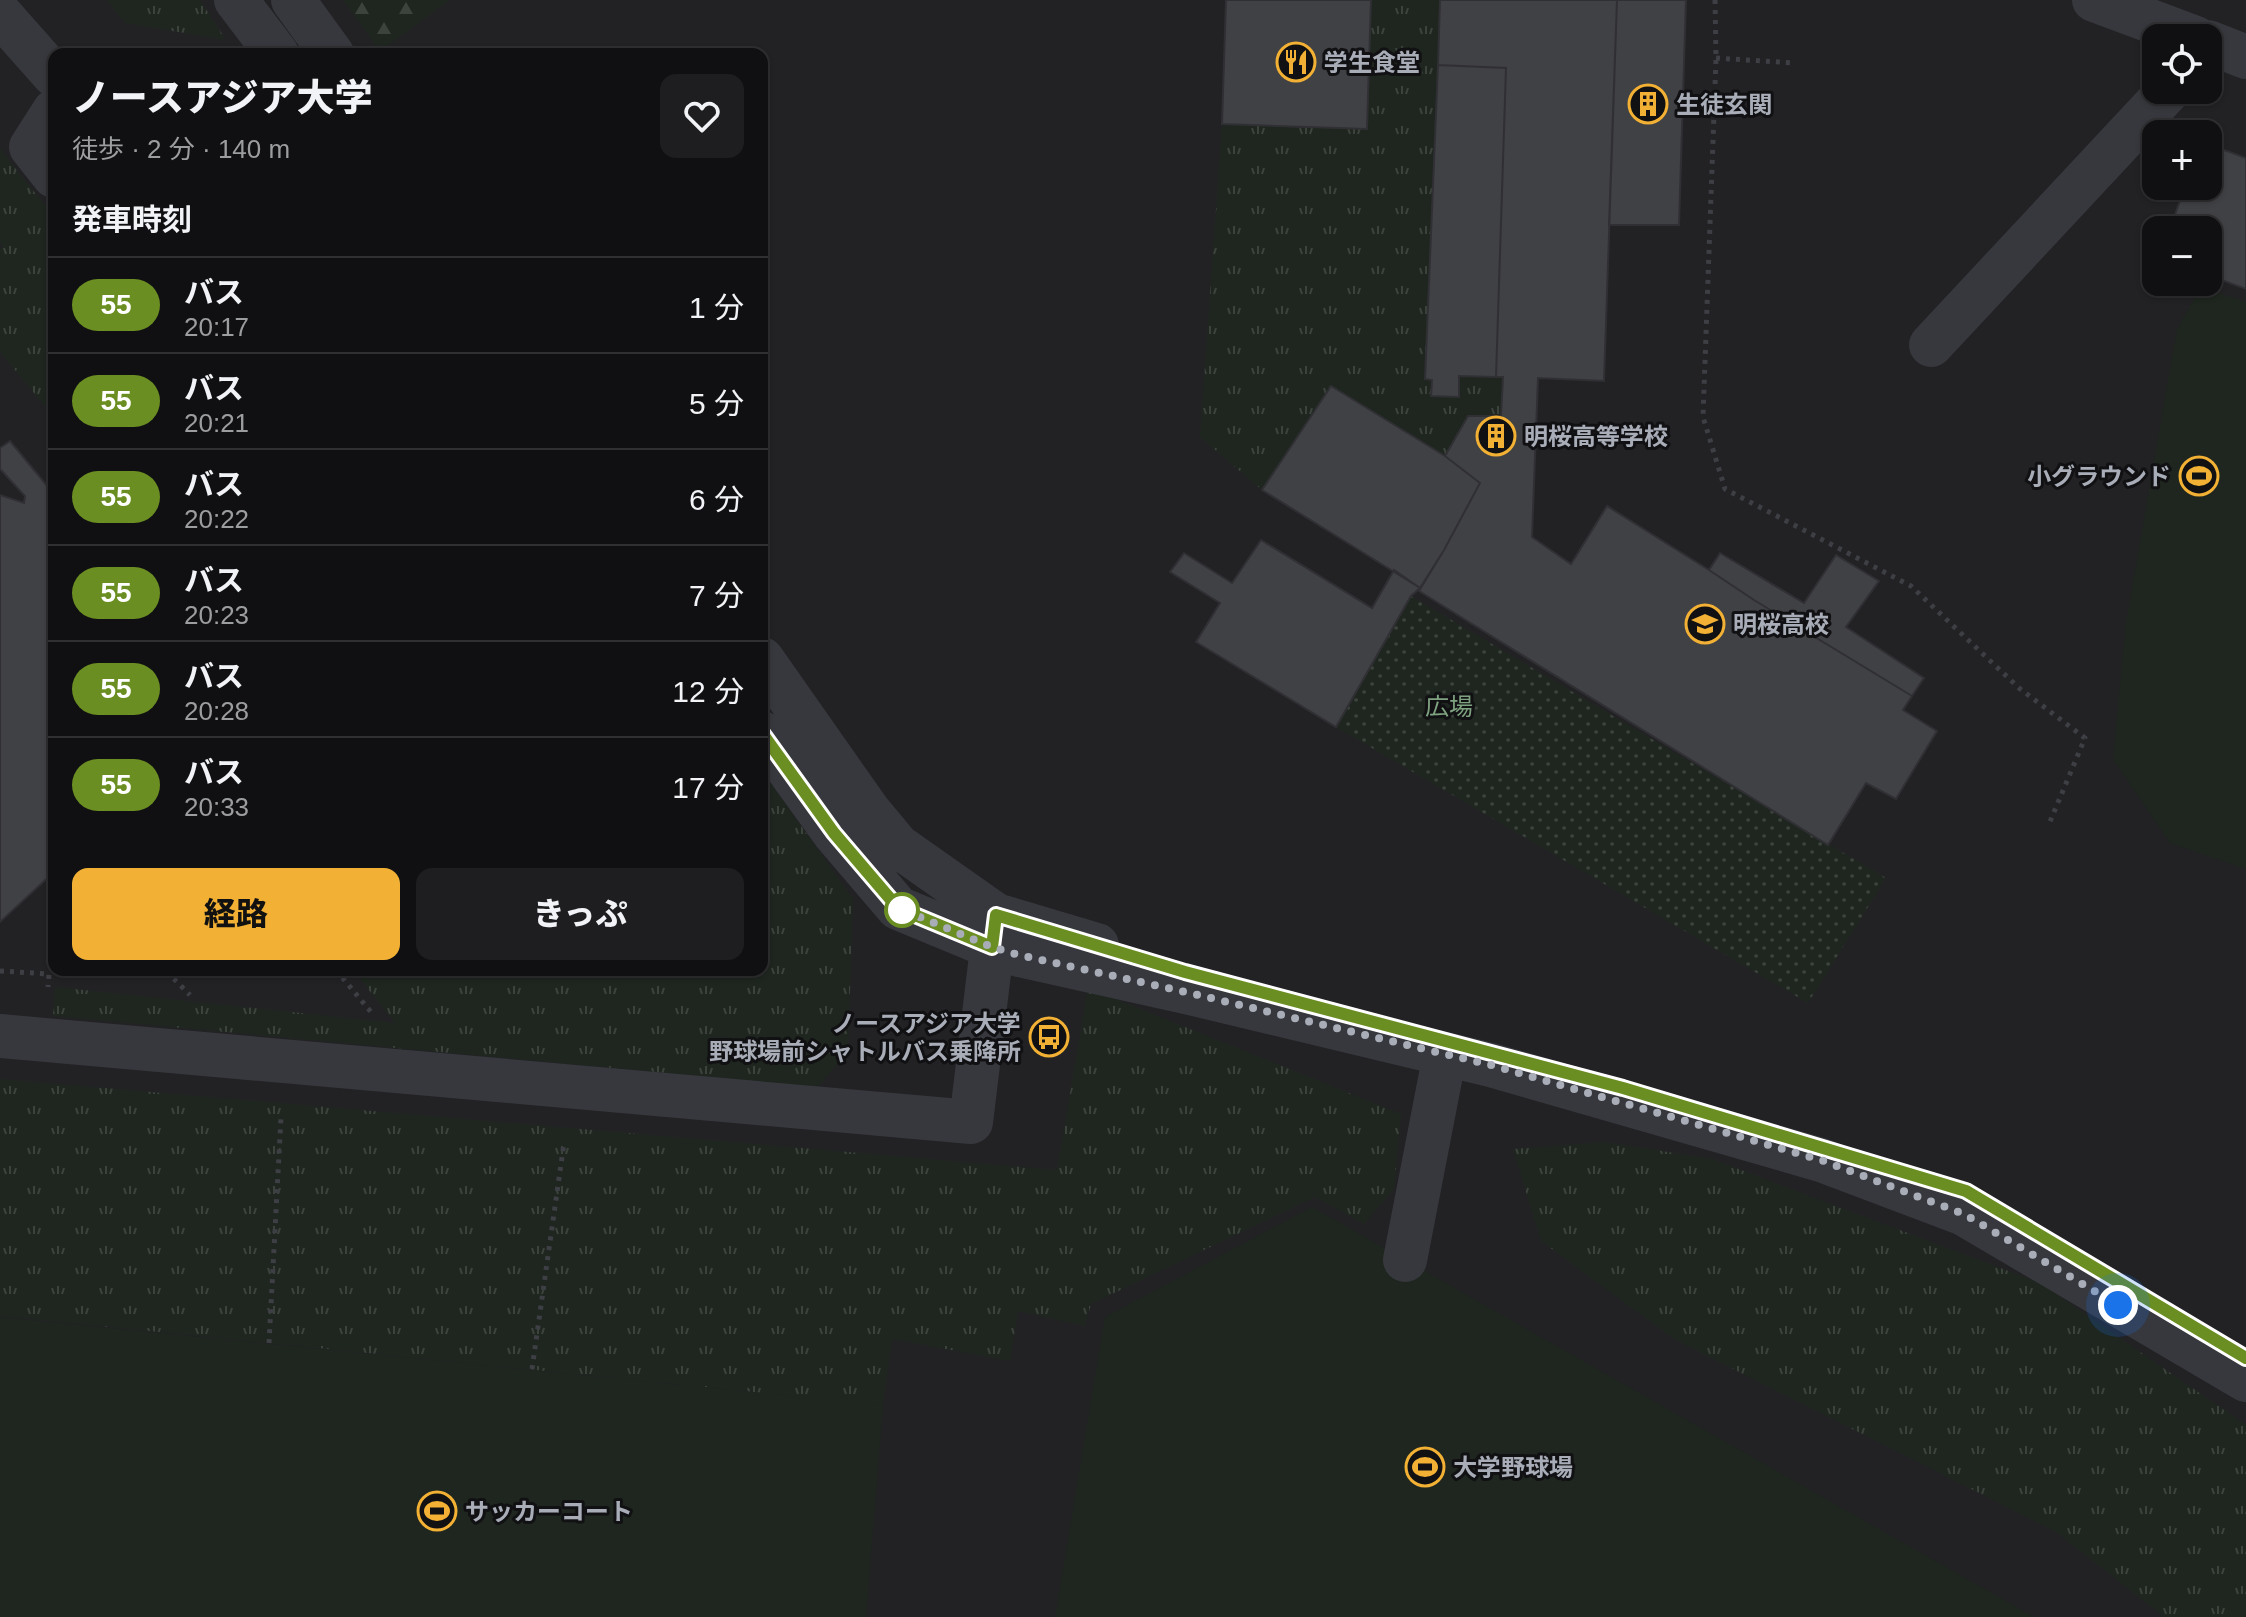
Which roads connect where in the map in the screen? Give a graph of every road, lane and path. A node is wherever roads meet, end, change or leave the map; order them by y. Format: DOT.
graph roads {
  1 [pos="236,0"];
  2 [pos="293,0"];
  3 [pos="1715,0"];
  4 [pos="2094,0"];
  5 [pos="0,14"];
  6 [pos="2157,24"];
  7 [pos="272,48"];
  8 [pos="328,48"];
  9 [pos="1716,58"];
  10 [pos="1794,63"];
  11 [pos="48,68"];
  12 [pos="2156,104"];
  13 [pos="48,120"];
  14 [pos="48,168"];
  15 [pos="1931,345"];
  16 [pos="768,668"];
  17 [pos="768,741"];
  18 [pos="2049,824"];
  19 [pos="994,931"];
  20 [pos="0,1036"];
  21 [pos="1445,1054"];
  22 [pos="285,1060"];
  23 [pos="572,1086"];
  24 [pos="1405,1260"];
  25 [pos="269,1343"];
  26 [pos="2246,1358"];
  27 [pos="532,1369"];
  28 [pos="2246,1380"];
  1 -- 7 [label="lane"];
  2 -- 8 [label="lane"];
  3 -- 9 [label="path"];
  4 -- 6 [label="lane"];
  5 -- 11 [label="lane"];
  9 -- 10 [label="path"];
  9 -- 18 [label="path"];
  12 -- 15 [label="lane"];
  13 -- 14 [label="lane"];
  16 -- 19 [label="lane"];
  17 -- 19 [label="lane"];
  19 -- 21 [label="lane"];
  19 -- 23 [label="lane"];
  19 -- 26 [label="lane"];
  20 -- 22 [label="lane"];
  21 -- 24 [label="lane"];
  21 -- 28 [label="lane"];
  22 -- 23 [label="lane"];
  22 -- 25 [label="path"];
  23 -- 27 [label="path"];
}
